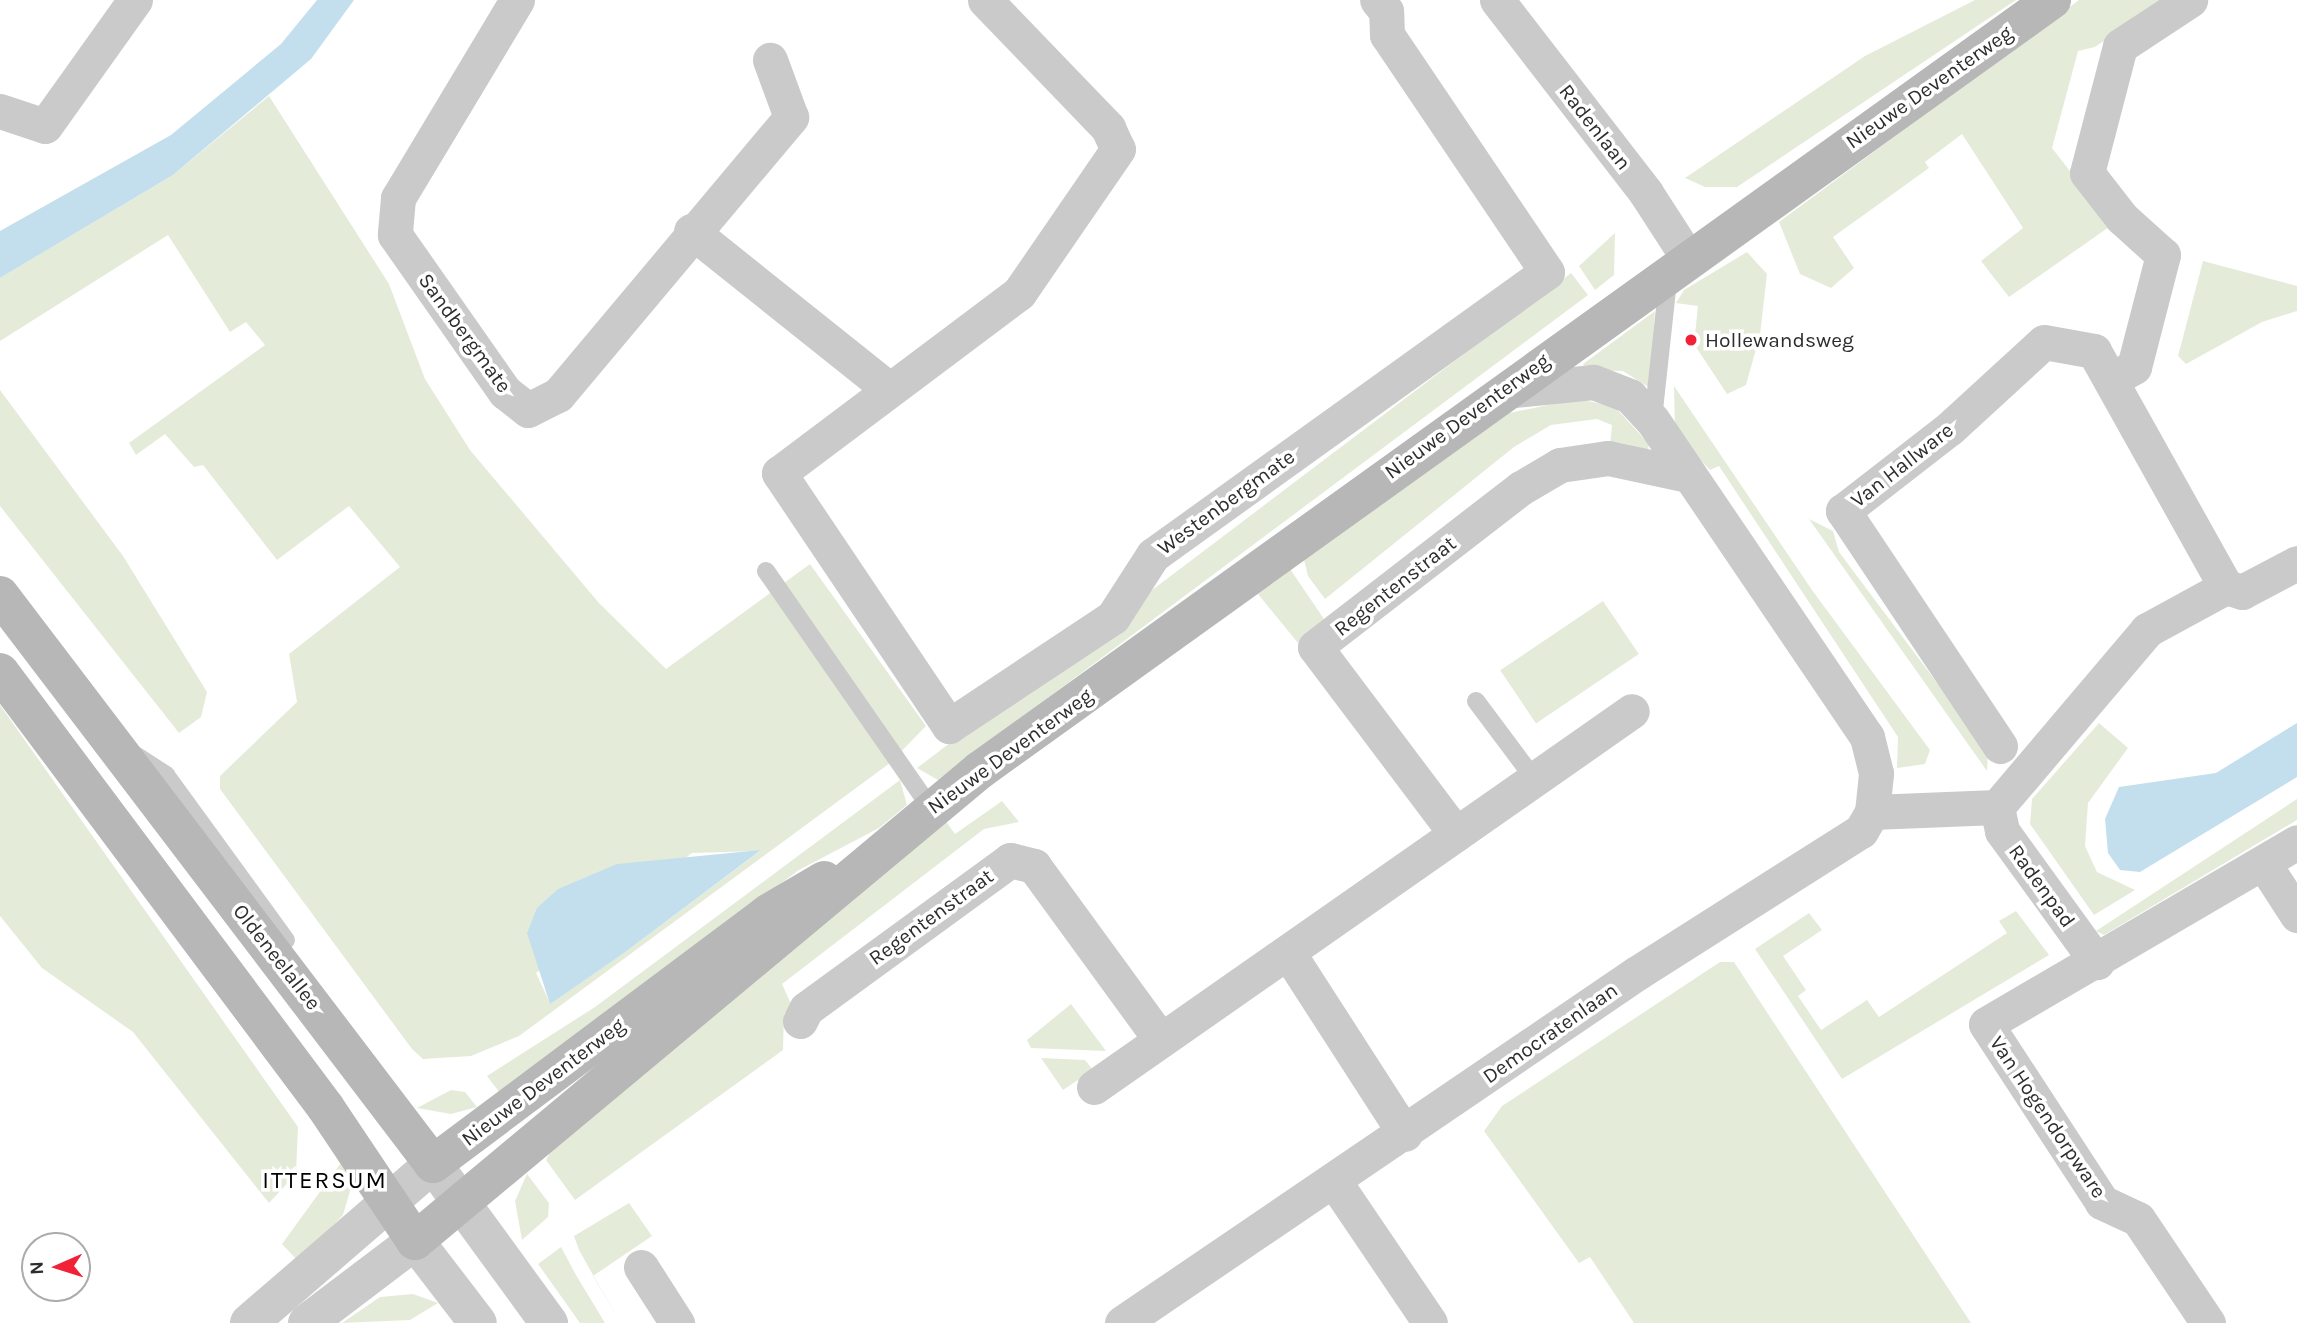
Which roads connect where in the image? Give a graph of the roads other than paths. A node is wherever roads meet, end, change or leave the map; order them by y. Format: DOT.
graph roads {
  1 [pos="135,0"];
  2 [pos="517,0"];
  3 [pos="985,0"];
  4 [pos="1377,0"];
  5 [pos="1497,0"];
  6 [pos="2052,0"];
  7 [pos="2190,0"];
  8 [pos="770,60"];
  9 [pos="0,111"];
  10 [pos="691,230"];
  11 [pos="1679,264"];
  12 [pos="2113,378"];
  13 [pos="889,388"];
  14 [pos="1499,392"];
  15 [pos="1653,420"];
  16 [pos="1687,474"];
  17 [pos="2297,563"];
  18 [pos="766,571"];
  19 [pos="2226,587"];
  20 [pos="0,595"];
  21 [pos="0,671"];
  22 [pos="1476,701"];
  23 [pos="1632,711"];
  24 [pos="2000,746"];
  25 [pos="1535,780"];
  26 [pos="1997,807"];
  27 [pos="931,808"];
  28 [pos="1872,812"];
  29 [pos="1456,834"];
  30 [pos="890,842"];
  31 [pos="2297,842"];
  32 [pos="2264,864"];
  33 [pos="2297,915"];
  34 [pos="1289,954"];
  35 [pos="2096,962"];
  36 [pos="800,1021"];
  37 [pos="1160,1039"];
  38 [pos="1094,1087"];
  39 [pos="1405,1134"];
  40 [pos="433,1164"];
  41 [pos="1334,1181"];
  42 [pos="386,1200"];
  43 [pos="462,1203"];
  44 [pos="415,1241"];
  45 [pos="641,1267"];
  46 [pos="249,1323"];
  47 [pos="307,1323"];
  48 [pos="478,1323"];
  49 [pos="549,1323"];
  50 [pos="677,1323"];
  51 [pos="1122,1323"];
  52 [pos="1430,1323"];
  53 [pos="2208,1323"];
  1 -- 9 [label="street"];
  2 -- 10 [label="street, Sandbergmate"];
  3 -- 13 [label="street, Westenbergmate"];
  4 -- 13 [label="street, Westenbergmate"];
  5 -- 11 [label="street, Radenlaan"];
  6 -- 11 [label="main road, Nieuwe Deventerweg"];
  7 -- 12 [label="street"];
  8 -- 10 [label="street, Sandbergmate"];
  10 -- 13 [label="street"];
  11 -- 14 [label="main road, Nieuwe Deventerweg"];
  11 -- 15 [label="lane"];
  12 -- 19 [label="street, Van Hallware"];
  12 -- 24 [label="street, Van Hallware"];
  14 -- 15 [label="street"];
  14 -- 27 [label="main road, Nieuwe Deventerweg"];
  15 -- 16 [label="street"];
  16 -- 28 [label="street"];
  16 -- 29 [label="street, Regentenstraat"];
  17 -- 19 [label="street"];
  18 -- 27 [label="lane"];
  19 -- 26 [label="street"];
  20 -- 40 [label="main road, Oldeneelallee"];
  21 -- 42 [label="main road"];
  22 -- 25 [label="lane"];
  23 -- 25 [label="street"];
  25 -- 29 [label="street"];
  26 -- 28 [label="street"];
  26 -- 35 [label="street, Radenpad"];
  27 -- 30 [label="main road, Nieuwe Deventerweg"];
  28 -- 39 [label="street, Democratenlaan"];
  29 -- 34 [label="street"];
  30 -- 40 [label="main road, Nieuwe Deventerweg"];
  30 -- 43 [label="main road, Nieuwe Deventerweg"];
  31 -- 32 [label="street, Van Hogendorpware"];
  32 -- 33 [label="street"];
  32 -- 35 [label="street, Van Hogendorpware"];
  34 -- 37 [label="street"];
  34 -- 39 [label="street"];
  35 -- 53 [label="street, Van Hogendorpware"];
  36 -- 37 [label="street, Regentenstraat"];
  37 -- 38 [label="street"];
  39 -- 41 [label="street, Democratenlaan"];
  40 -- 42 [label="street, Nieuwe Deventerweg"];
  40 -- 43 [label="street, Oldeneelallee"];
  41 -- 51 [label="street, Democratenlaan"];
  41 -- 52 [label="street"];
  42 -- 44 [label="main road"];
  42 -- 46 [label="street, Nieuwe Deventerweg"];
  43 -- 44 [label="main road, Nieuwe Deventerweg"];
  43 -- 49 [label="street, Oldeneelallee"];
  44 -- 47 [label="street, Nieuwe Deventerweg"];
  44 -- 48 [label="street"];
  45 -- 50 [label="street"];
}
